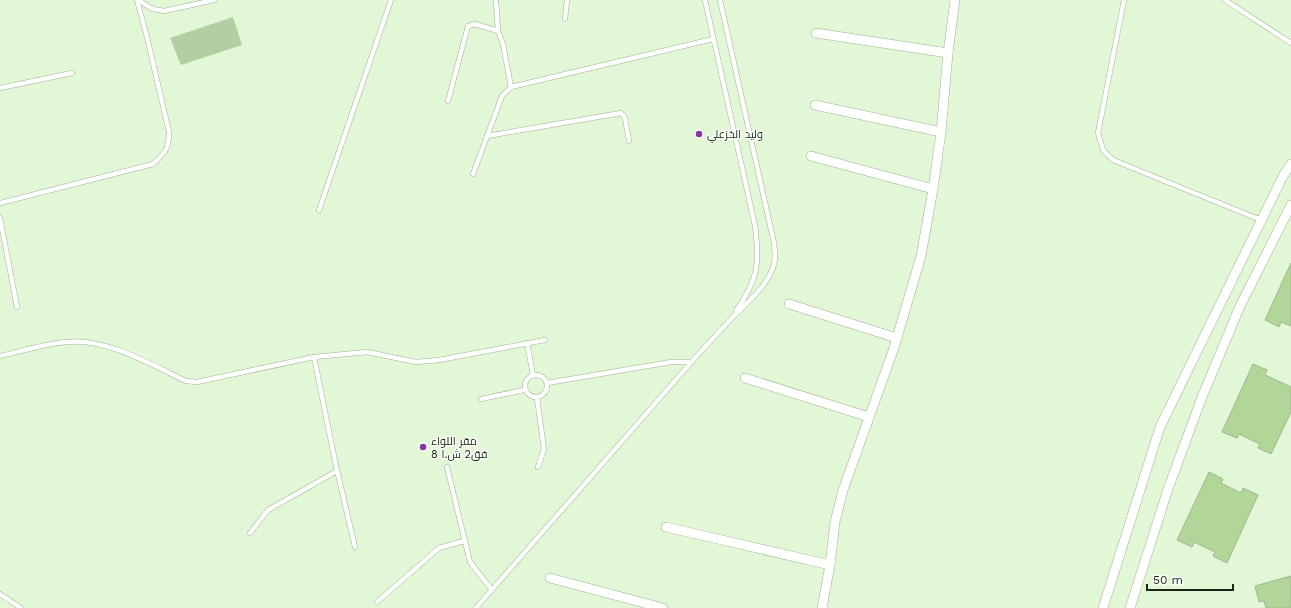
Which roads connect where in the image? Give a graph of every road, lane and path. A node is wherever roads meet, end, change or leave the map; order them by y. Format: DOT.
graph roads {
  1 [pos="138,0"];
  2 [pos="214,0"];
  3 [pos="391,0"];
  4 [pos="496,0"];
  5 [pos="567,0"];
  6 [pos="705,0"];
  7 [pos="720,0"];
  8 [pos="955,0"];
  9 [pos="1124,0"];
  10 [pos="1225,0"];
  11 [pos="565,19"];
  12 [pos="498,31"];
  13 [pos="816,33"];
  14 [pos="714,39"];
  15 [pos="1291,43"];
  16 [pos="948,53"];
  17 [pos="72,73"];
  18 [pos="511,87"];
  19 [pos="0,88"];
  20 [pos="448,101"];
  21 [pos="815,105"];
  22 [pos="941,132"];
  23 [pos="487,136"];
  24 [pos="629,141"];
  25 [pos="811,156"];
  26 [pos="1291,164"];
  27 [pos="473,174"];
  28 [pos="933,189"];
  29 [pos="0,202"];
  30 [pos="1290,208"];
  31 [pos="319,210"];
  32 [pos="0,218"];
  33 [pos="1261,220"];
  34 [pos="789,304"];
  35 [pos="18,307"];
  36 [pos="730,320"];
  37 [pos="897,338"];
  38 [pos="545,340"];
  39 [pos="527,343"];
  40 [pos="0,356"];
  41 [pos="314,358"];
  42 [pos="692,362"];
  43 [pos="533,375"];
  44 [pos="745,378"];
  45 [pos="547,383"];
  46 [pos="524,390"];
  47 [pos="481,398"];
  48 [pos="537,398"];
  49 [pos="869,416"];
  50 [pos="446,467"];
  51 [pos="538,467"];
  52 [pos="337,471"];
  53 [pos="666,527"];
  54 [pos="250,533"];
  55 [pos="464,541"];
  56 [pos="355,547"];
  57 [pos="830,565"];
  58 [pos="550,578"];
  59 [pos="492,590"];
  60 [pos="0,594"];
  61 [pos="377,602"];
  62 [pos="21,608"];
  63 [pos="476,608"];
  64 [pos="663,608"];
  65 [pos="822,608"];
  66 [pos="1103,608"];
  67 [pos="1130,608"];
  1 -- 2 [label="lane"];
  1 -- 29 [label="lane"];
  3 -- 31 [label="lane"];
  4 -- 12 [label="lane"];
  5 -- 11 [label="lane"];
  6 -- 14 [label="lane"];
  7 -- 36 [label="lane"];
  8 -- 16 [label="street"];
  9 -- 33 [label="lane"];
  10 -- 15 [label="lane"];
  12 -- 18 [label="lane"];
  12 -- 20 [label="lane"];
  13 -- 16 [label="street"];
  14 -- 18 [label="lane"];
  14 -- 36 [label="lane"];
  16 -- 22 [label="street"];
  17 -- 19 [label="lane"];
  18 -- 23 [label="lane"];
  21 -- 22 [label="street"];
  22 -- 28 [label="street"];
  23 -- 24 [label="lane"];
  23 -- 27 [label="lane"];
  25 -- 28 [label="street"];
  26 -- 33 [label="street"];
  28 -- 37 [label="street"];
  30 -- 67 [label="street"];
  32 -- 35 [label="lane"];
  33 -- 66 [label="street"];
  34 -- 37 [label="street"];
  36 -- 42 [label="lane"];
  37 -- 49 [label="street"];
  38 -- 39 [label="lane"];
  39 -- 41 [label="lane"];
  39 -- 43 [label="lane"];
  40 -- 41 [label="lane"];
  41 -- 52 [label="lane"];
  42 -- 45 [label="lane"];
  42 -- 59 [label="lane"];
  43 -- 45 [label="lane"];
  43 -- 46 [label="lane"];
  44 -- 49 [label="street"];
  45 -- 48 [label="lane"];
  46 -- 47 [label="lane"];
  46 -- 48 [label="lane"];
  48 -- 51 [label="lane"];
  49 -- 57 [label="street"];
  50 -- 55 [label="lane"];
  52 -- 54 [label="lane"];
  52 -- 56 [label="lane"];
  53 -- 57 [label="street"];
  55 -- 59 [label="lane"];
  55 -- 61 [label="lane"];
  57 -- 65 [label="street"];
  58 -- 64 [label="street"];
  59 -- 63 [label="lane"];
  60 -- 62 [label="lane"];
}
